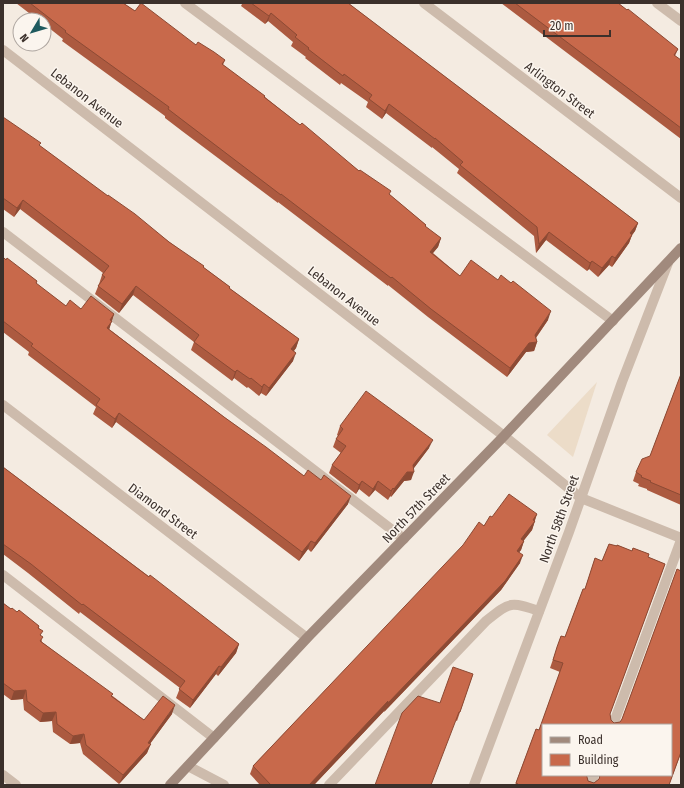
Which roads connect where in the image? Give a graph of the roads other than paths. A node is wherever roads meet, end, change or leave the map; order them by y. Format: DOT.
graph roads {
  1 [pos="185,3"];
  2 [pos="424,3"];
  3 [pos="657,3"];
  4 [pos="681,21"];
  5 [pos="3,50"];
  6 [pos="681,198"];
  7 [pos="3,232"];
  8 [pos="681,248"];
  9 [pos="668,263"];
  10 [pos="613,321"];
  11 [pos="3,404"];
  12 [pos="504,436"];
  13 [pos="581,498"];
  14 [pos="404,539"];
  15 [pos="681,539"];
  16 [pos="3,575"];
  17 [pos="539,611"];
  18 [pos="308,638"];
  19 [pos="612,724"];
  20 [pos="214,738"];
  21 [pos="188,766"];
  22 [pos="3,775"];
  23 [pos="16,785"];
  24 [pos="170,785"];
  25 [pos="224,785"];
  26 [pos="329,785"];
  27 [pos="474,785"];
  1 -- 10 [label="street"];
  2 -- 6 [label="street, Arlington Street"];
  3 -- 4 [label="street"];
  5 -- 12 [label="street, Lebanon Avenue"];
  7 -- 14 [label="street"];
  8 -- 9 [label="street, North 57th Street"];
  9 -- 10 [label="street, North 57th Street"];
  9 -- 13 [label="street, North 58th Street"];
  10 -- 12 [label="street, North 57th Street"];
  11 -- 18 [label="street, Diamond Street"];
  12 -- 13 [label="street, Lebanon Avenue"];
  12 -- 14 [label="street, North 57th Street"];
  13 -- 15 [label="street, Lebanon Avenue"];
  13 -- 17 [label="street, North 58th Street"];
  14 -- 18 [label="street, North 57th Street"];
  15 -- 19 [label="street"];
  16 -- 20 [label="street"];
  17 -- 26 [label="street"];
  17 -- 27 [label="street, North 58th Street"];
  18 -- 20 [label="street, North 57th Street"];
  20 -- 21 [label="street, North 57th Street"];
  21 -- 24 [label="street, North 57th Street"];
  21 -- 25 [label="street"];
  22 -- 23 [label="street"];
}
